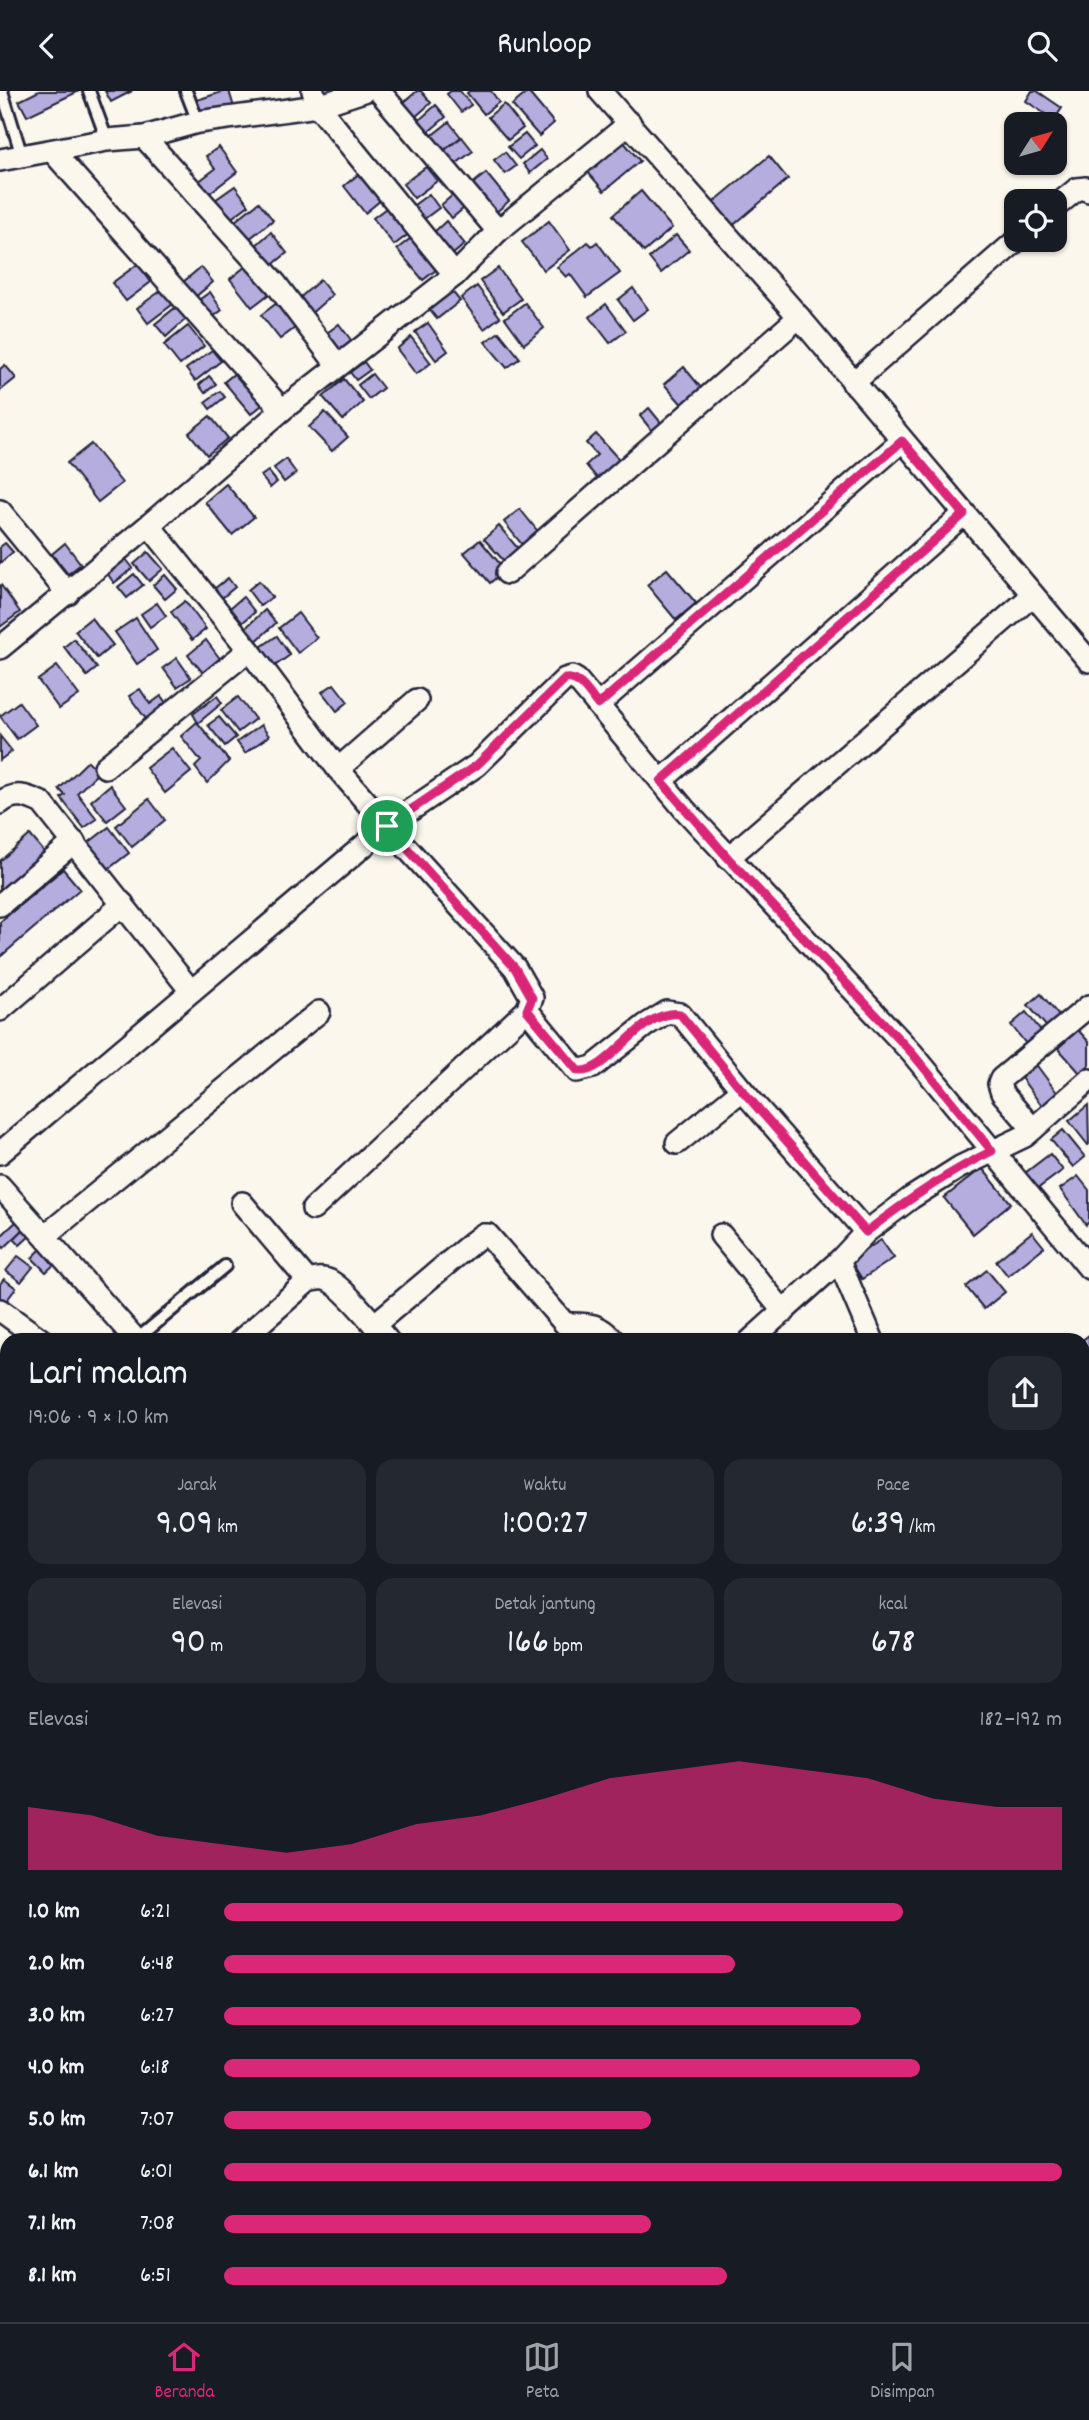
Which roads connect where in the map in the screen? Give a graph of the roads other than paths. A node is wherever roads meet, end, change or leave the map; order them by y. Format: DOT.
graph roads {
  1 [pos="2,91"];
  2 [pos="89,91"];
  3 [pos="186,91"];
  4 [pos="364,91"];
  5 [pos="379,91"];
  6 [pos="600,91"];
  7 [pos="316,99"];
  8 [pos="198,122"];
  9 [pos="630,123"];
  10 [pos="144,137"];
  11 [pos="107,140"];
  12 [pos="52,152"];
  13 [pos="22,156"];
  14 [pos="0,160"];
  15 [pos="1089,191"];
  16 [pos="1067,197"];
  17 [pos="498,231"];
  18 [pos="1004,251"];
  19 [pos="456,275"];
  20 [pos="799,317"];
  21 [pos="338,366"];
  22 [pos="853,383"];
  23 [pos="282,410"];
  24 [pos="902,441"];
  25 [pos="0,511"];
  26 [pos="964,514"];
  27 [pos="149,526"];
  28 [pos="507,573"];
  29 [pos="68,594"];
  30 [pos="1033,596"];
  31 [pos="0,648"];
  32 [pos="249,650"];
  33 [pos="1089,661"];
  34 [pos="417,700"];
  35 [pos="598,705"];
  36 [pos="105,768"];
  37 [pos="338,769"];
  38 [pos="661,781"];
  39 [pos="0,803"];
  40 [pos="387,826"];
  41 [pos="74,842"];
  42 [pos="728,858"];
  43 [pos="123,904"];
  44 [pos="0,905"];
  45 [pos="191,991"];
  46 [pos="1089,1006"];
  47 [pos="0,1010"];
  48 [pos="527,1010"];
  49 [pos="319,1012"];
  50 [pos="1089,1080"];
  51 [pos="742,1090"];
  52 [pos="1033,1129"];
  53 [pos="677,1143"];
  54 [pos="992,1151"];
  55 [pos="0,1153"];
  56 [pos="0,1186"];
  57 [pos="242,1203"];
  58 [pos="313,1209"];
  59 [pos="866,1232"];
  60 [pos="721,1235"];
  61 [pos="44,1236"];
  62 [pos="839,1261"];
  63 [pos="225,1266"];
  64 [pos="1089,1268"];
  65 [pos="308,1281"];
  66 [pos="0,1310"];
  67 [pos="784,1312"];
  68 [pos="568,1332"];
  69 [pos="32,1333"];
  70 [pos="130,1333"];
  71 [pos="144,1333"];
  72 [pos="249,1333"];
  73 [pos="381,1333"];
  74 [pos="607,1333"];
  75 [pos="759,1333"];
  76 [pos="870,1333"];
  1 -- 13 [label="lane"];
  2 -- 11 [label="lane"];
  3 -- 8 [label="lane"];
  4 -- 7 [label="street"];
  5 -- 17 [label="street"];
  6 -- 9 [label="street"];
  7 -- 8 [label="street"];
  7 -- 19 [label="street"];
  8 -- 10 [label="street"];
  9 -- 17 [label="street"];
  9 -- 20 [label="street"];
  10 -- 11 [label="street"];
  10 -- 21 [label="street"];
  11 -- 12 [label="street"];
  12 -- 13 [label="street"];
  12 -- 23 [label="street"];
  13 -- 14 [label="street"];
  15 -- 16 [label="street"];
  17 -- 19 [label="street"];
  18 -- 22 [label="street"];
  19 -- 21 [label="street"];
  20 -- 22 [label="street"];
  20 -- 28 [label="street"];
  21 -- 23 [label="street"];
  22 -- 24 [label="street"];
  23 -- 27 [label="street"];
  24 -- 26 [label="street"];
  24 -- 35 [label="street"];
  25 -- 29 [label="street"];
  26 -- 30 [label="street"];
  26 -- 38 [label="street"];
  27 -- 29 [label="street"];
  27 -- 32 [label="street"];
  29 -- 31 [label="street"];
  30 -- 33 [label="street"];
  30 -- 42 [label="street"];
  32 -- 36 [label="street"];
  32 -- 37 [label="street"];
  34 -- 37 [label="street"];
  35 -- 38 [label="street"];
  35 -- 40 [label="street"];
  37 -- 40 [label="street"];
  38 -- 42 [label="street"];
  39 -- 41 [label="street"];
  40 -- 45 [label="street"];
  40 -- 48 [label="street"];
  41 -- 43 [label="street"];
  41 -- 44 [label="street"];
  42 -- 54 [label="street"];
  43 -- 45 [label="street"];
  43 -- 47 [label="street"];
  45 -- 55 [label="street"];
  46 -- 52 [label="street"];
  48 -- 51 [label="street"];
  48 -- 58 [label="street"];
  49 -- 61 [label="street"];
  50 -- 52 [label="street"];
  51 -- 53 [label="street"];
  51 -- 59 [label="street"];
  52 -- 54 [label="street"];
  54 -- 59 [label="street"];
  54 -- 64 [label="street"];
  56 -- 61 [label="street"];
  57 -- 65 [label="street"];
  59 -- 62 [label="street"];
  60 -- 67 [label="street"];
  61 -- 70 [label="street"];
  62 -- 67 [label="street"];
  62 -- 76 [label="street"];
  63 -- 71 [label="lane"];
  65 -- 72 [label="street"];
  65 -- 73 [label="street"];
  66 -- 69 [label="street"];
  67 -- 75 [label="street"];
  68 -- 73 [label="street"];
  68 -- 74 [label="street"];
}
